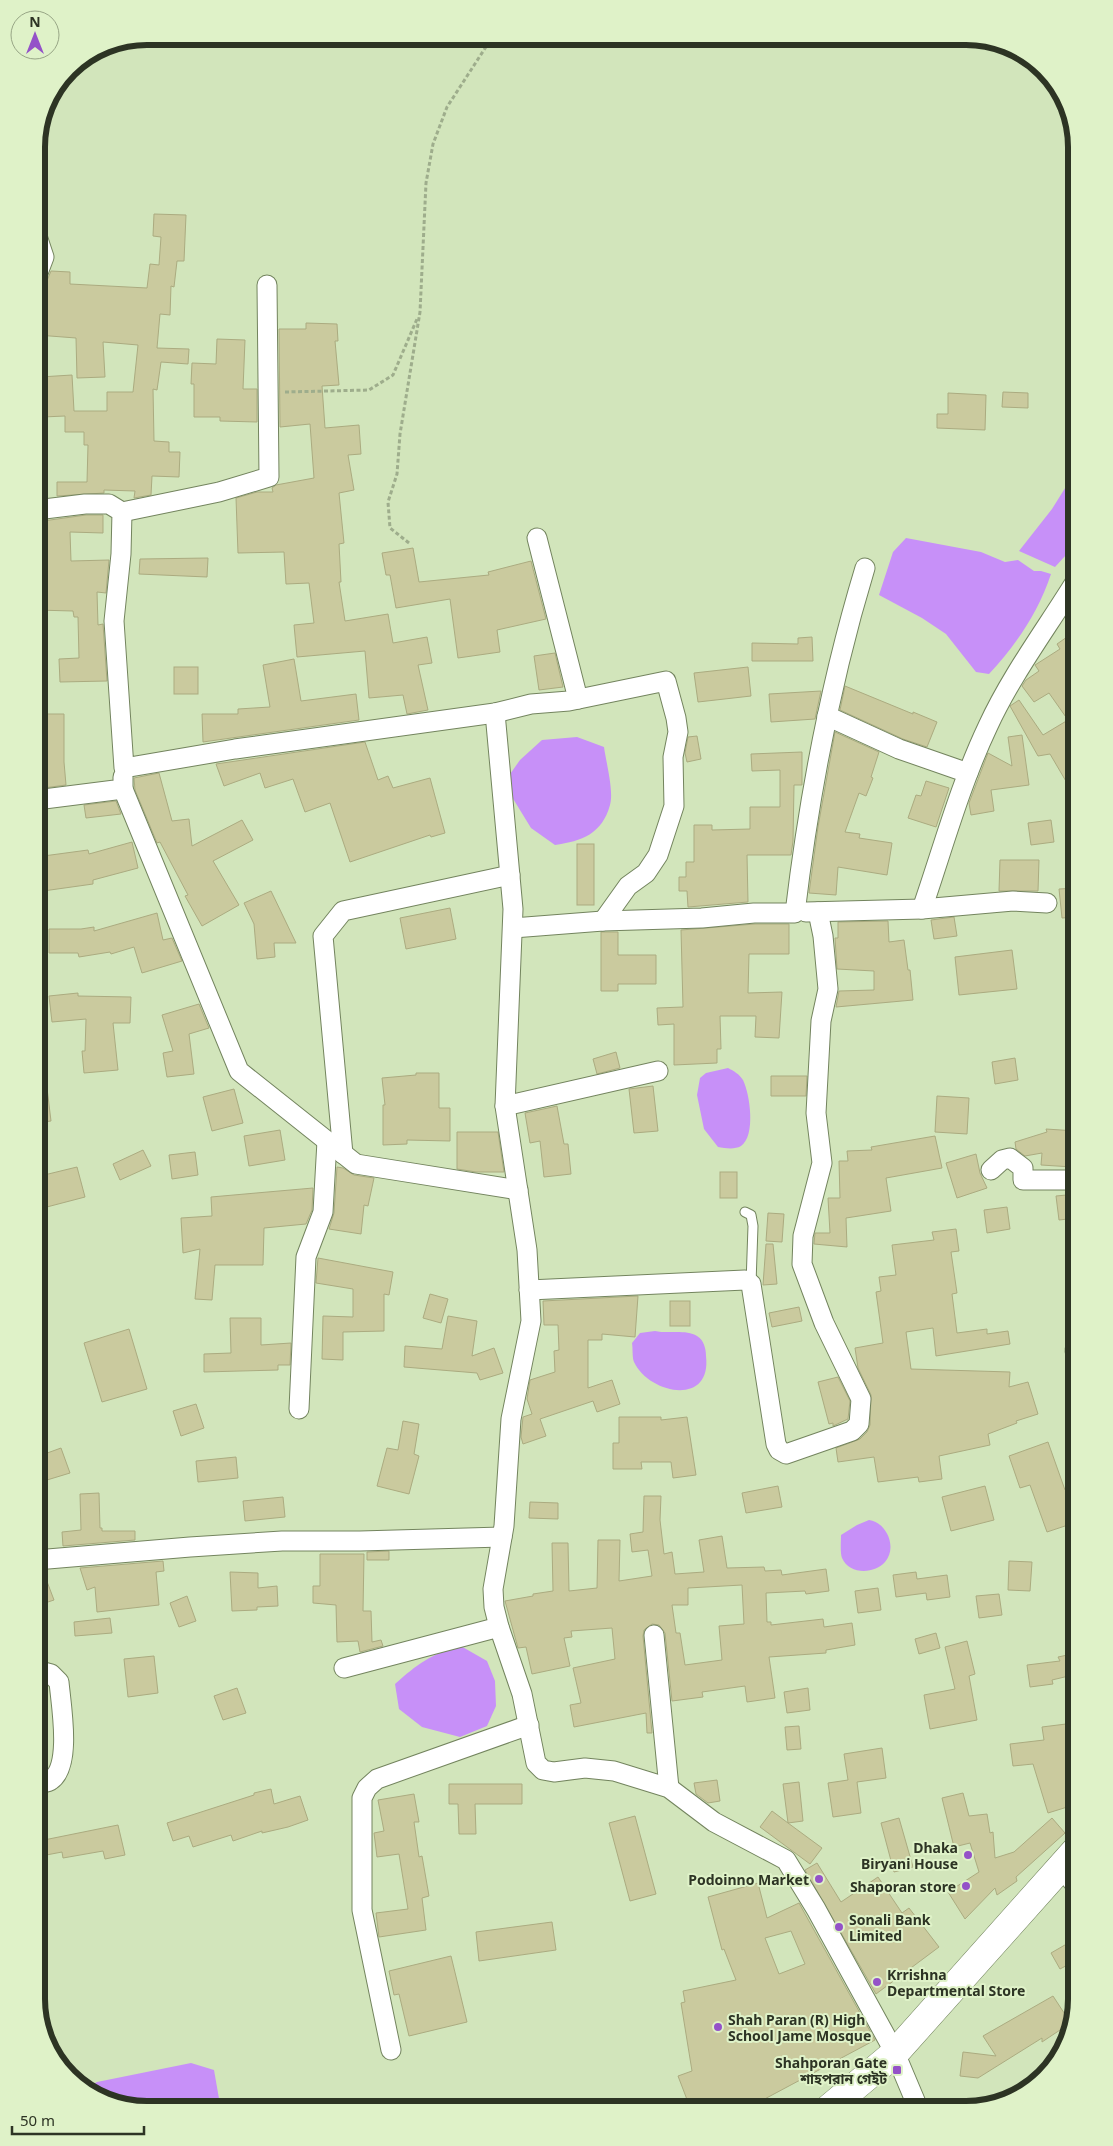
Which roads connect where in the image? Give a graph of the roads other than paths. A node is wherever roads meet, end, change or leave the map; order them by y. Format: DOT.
graph roads {
  1 [pos="267,285"];
  2 [pos="45,509"];
  3 [pos="122,512"];
  4 [pos="537,538"];
  5 [pos="865,568"];
  6 [pos="1068,593"];
  7 [pos="578,699"];
  8 [pos="495,713"];
  9 [pos="827,716"];
  10 [pos="124,768"];
  11 [pos="968,773"];
  12 [pos="123,789"];
  13 [pos="45,799"];
  14 [pos="510,875"];
  15 [pos="1047,903"];
  16 [pos="922,909"];
  17 [pos="818,912"];
  18 [pos="795,913"];
  19 [pos="603,921"];
  20 [pos="512,928"];
  21 [pos="658,1071"];
  22 [pos="505,1106"];
  23 [pos="327,1141"];
  24 [pos="343,1154"];
  25 [pos="991,1170"];
  26 [pos="1068,1180"];
  27 [pos="518,1190"];
  28 [pos="745,1212"];
  29 [pos="751,1284"];
  30 [pos="529,1290"];
  31 [pos="300,1409"];
  32 [pos="502,1537"];
  33 [pos="45,1559"];
  34 [pos="499,1627"];
  35 [pos="654,1636"];
  36 [pos="344,1668"];
  37 [pos="45,1673"];
  38 [pos="529,1725"];
  39 [pos="45,1782"];
  40 [pos="669,1788"];
  41 [pos="1068,1872"];
  42 [pos="391,2050"];
  43 [pos="895,2052"];
  44 [pos="838,2101"];
  45 [pos="913,2101"];
  1 -- 3 [label="street"];
  2 -- 3 [label="street"];
  3 -- 10 [label="street"];
  4 -- 7 [label="street"];
  5 -- 9 [label="street"];
  6 -- 11 [label="street"];
  7 -- 8 [label="street"];
  7 -- 19 [label="street"];
  8 -- 10 [label="street"];
  8 -- 14 [label="street"];
  9 -- 11 [label="street"];
  9 -- 18 [label="street"];
  10 -- 12 [label="street"];
  11 -- 16 [label="street"];
  12 -- 13 [label="street"];
  12 -- 23 [label="street"];
  14 -- 20 [label="street"];
  14 -- 24 [label="street"];
  15 -- 16 [label="street"];
  16 -- 17 [label="street"];
  17 -- 18 [label="street"];
  17 -- 29 [label="street"];
  18 -- 19 [label="street"];
  19 -- 20 [label="street"];
  20 -- 22 [label="street"];
  21 -- 22 [label="street"];
  22 -- 27 [label="street"];
  23 -- 24 [label="street"];
  23 -- 31 [label="street"];
  24 -- 27 [label="street"];
  25 -- 26 [label="street"];
  27 -- 30 [label="street"];
  28 -- 29 [label="lane"];
  29 -- 30 [label="street"];
  30 -- 32 [label="street"];
  32 -- 33 [label="street"];
  32 -- 34 [label="street"];
  34 -- 36 [label="street"];
  34 -- 38 [label="street"];
  35 -- 40 [label="street"];
  37 -- 39 [label="street"];
  38 -- 40 [label="street"];
  38 -- 42 [label="street"];
  40 -- 43 [label="street"];
  41 -- 43 [label="highway"];
  43 -- 44 [label="highway"];
  43 -- 45 [label="street"];
}
